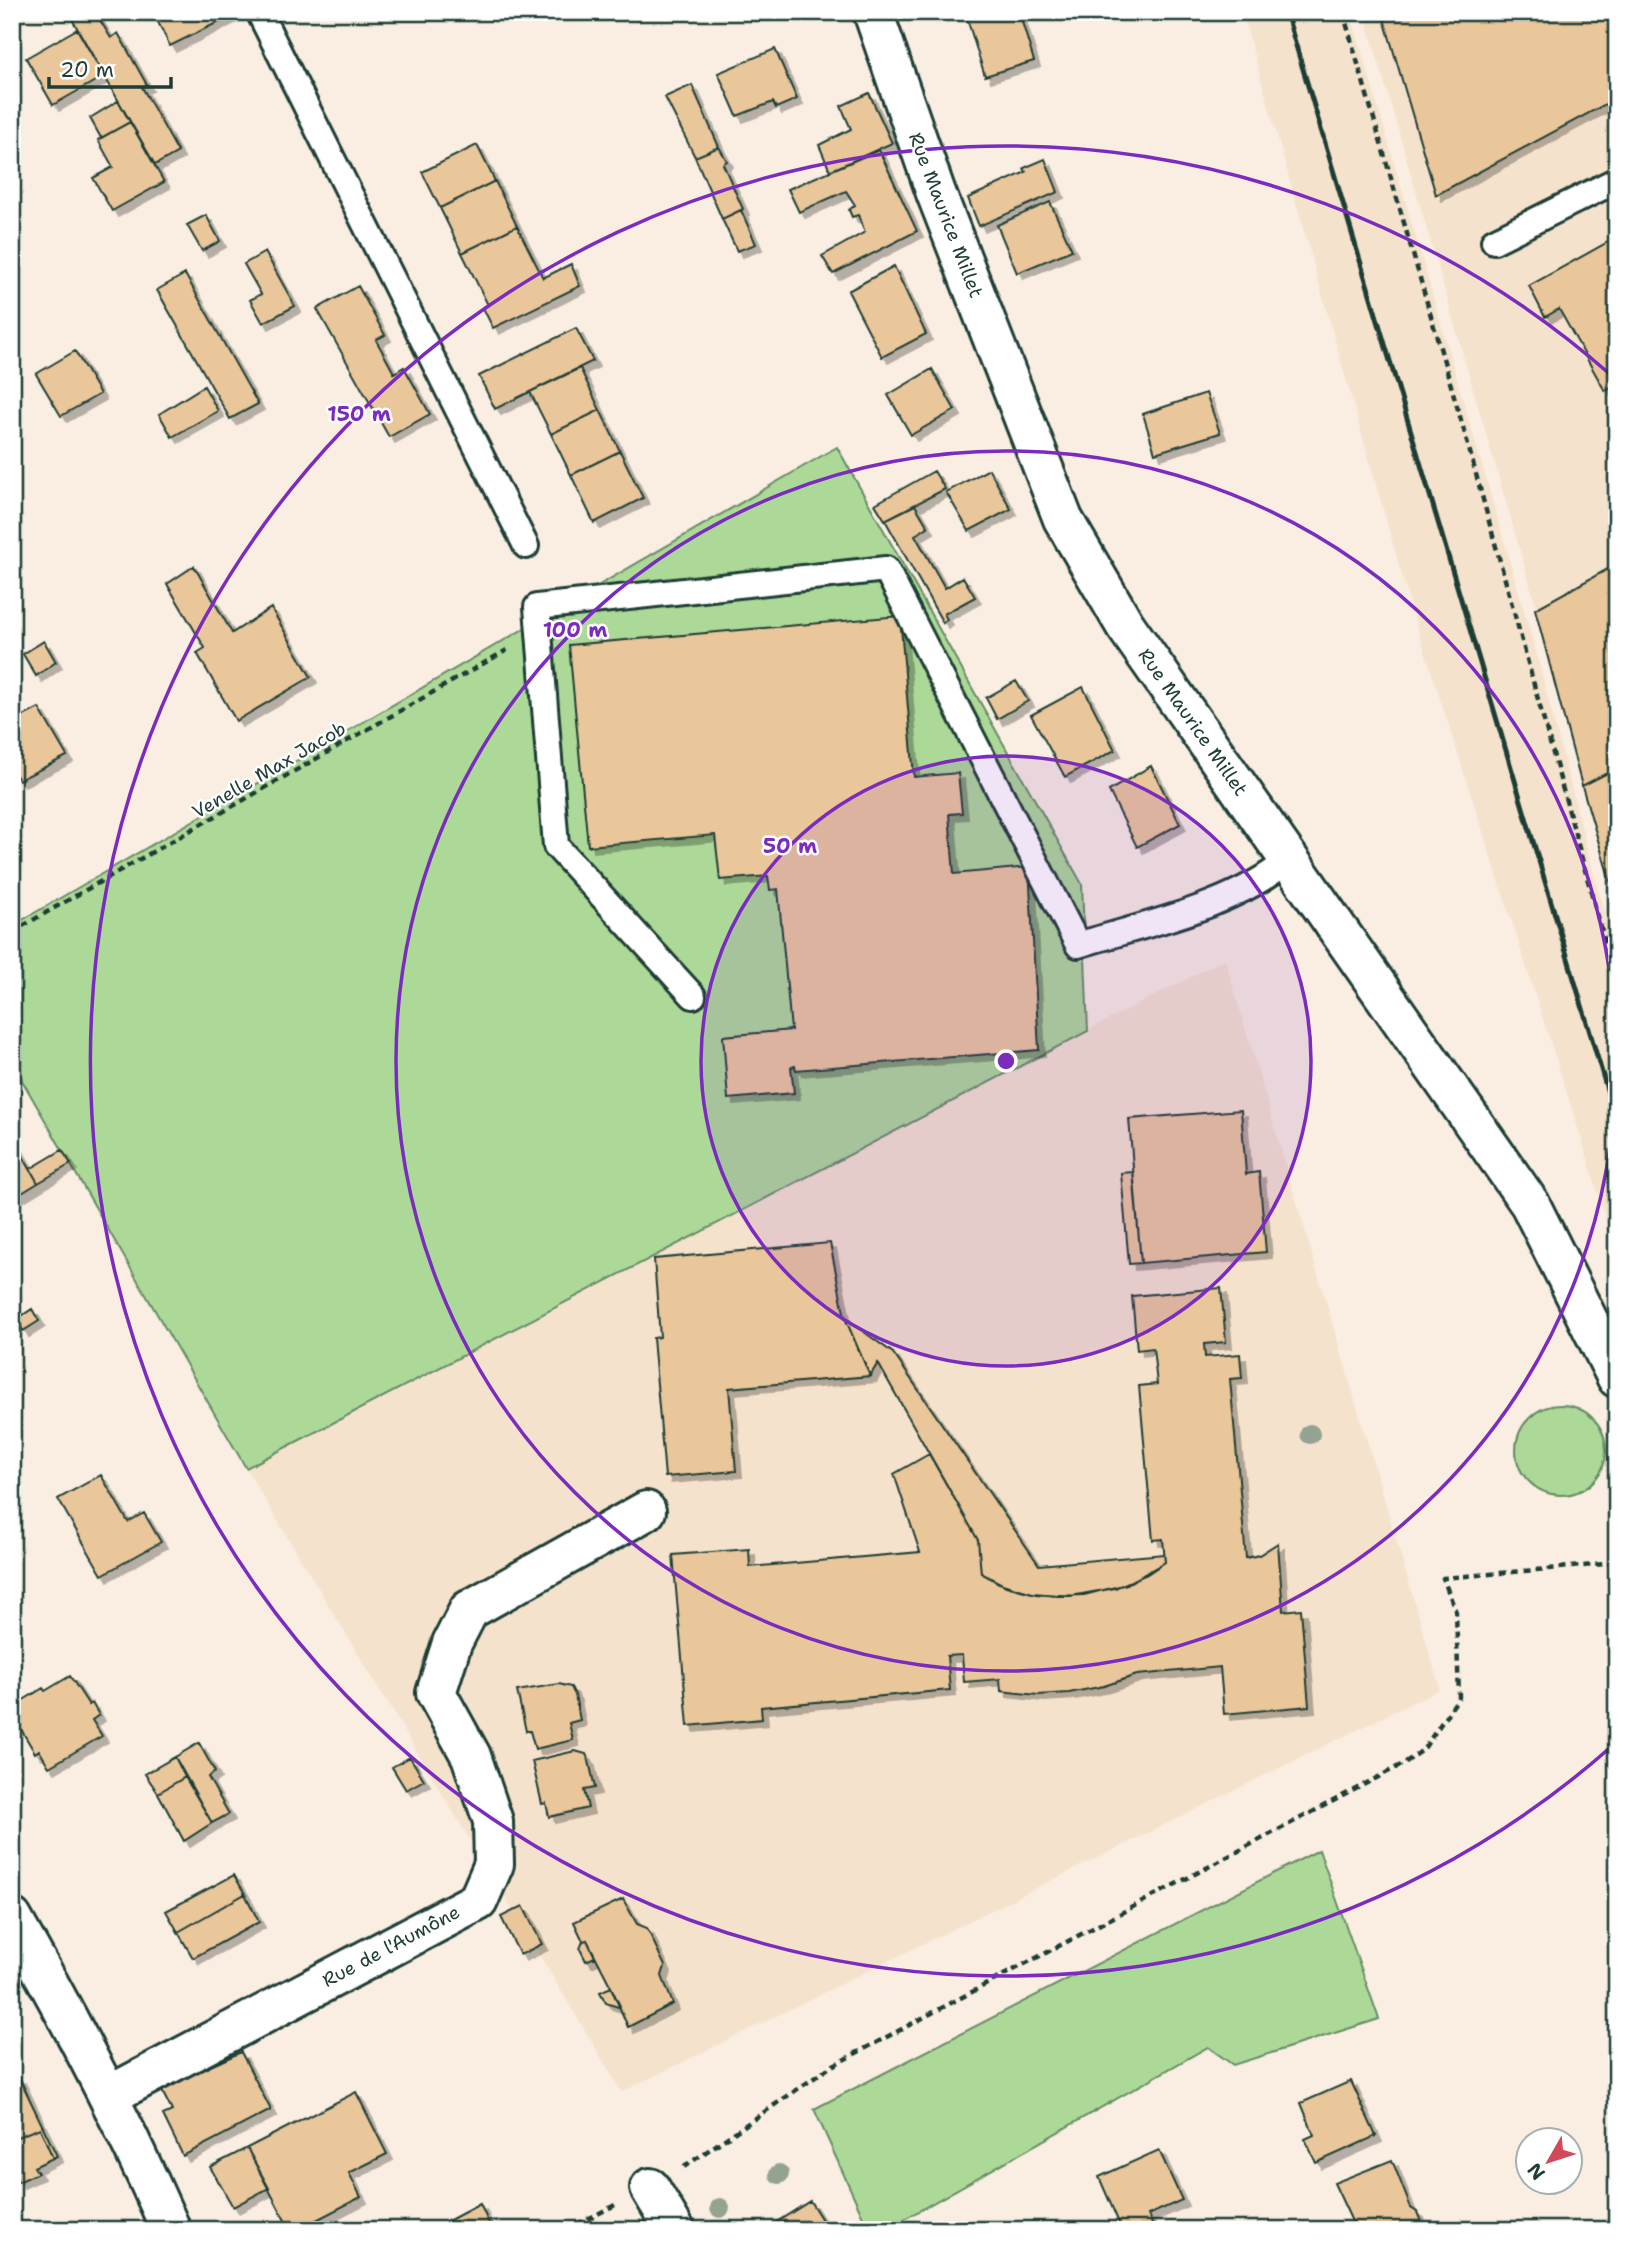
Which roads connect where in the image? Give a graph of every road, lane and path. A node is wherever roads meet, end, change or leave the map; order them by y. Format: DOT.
graph roads {
  1 [pos="259,12"];
  2 [pos="873,12"];
  3 [pos="1343,12"];
  4 [pos="1617,180"];
  5 [pos="1494,241"];
  6 [pos="526,546"];
  7 [pos="539,632"];
  8 [pos="1289,859"];
  9 [pos="12,932"];
  10 [pos="1617,986"];
  11 [pos="693,996"];
  12 [pos="1617,1378"];
  13 [pos="646,1511"];
  14 [pos="1617,1563"];
  15 [pos="12,1918"];
  16 [pos="108,2096"];
  17 [pos="650,2188"];
  18 [pos="171,2230"];
  19 [pos="566,2230"];
  20 [pos="675,2230"];
  1 -- 6 [label="lane"];
  2 -- 8 [label="street, Rue Maurice Millet"];
  3 -- 10 [label="path"];
  4 -- 5 [label="lane"];
  7 -- 8 [label="lane"];
  7 -- 9 [label="path, Venelle Max Jacob"];
  7 -- 11 [label="lane"];
  8 -- 12 [label="street, Rue Maurice Millet"];
  13 -- 16 [label="street, Rue de l'Aumône"];
  14 -- 17 [label="path"];
  15 -- 16 [label="street"];
  16 -- 18 [label="street"];
  17 -- 19 [label="path"];
  17 -- 20 [label="street"];
}
